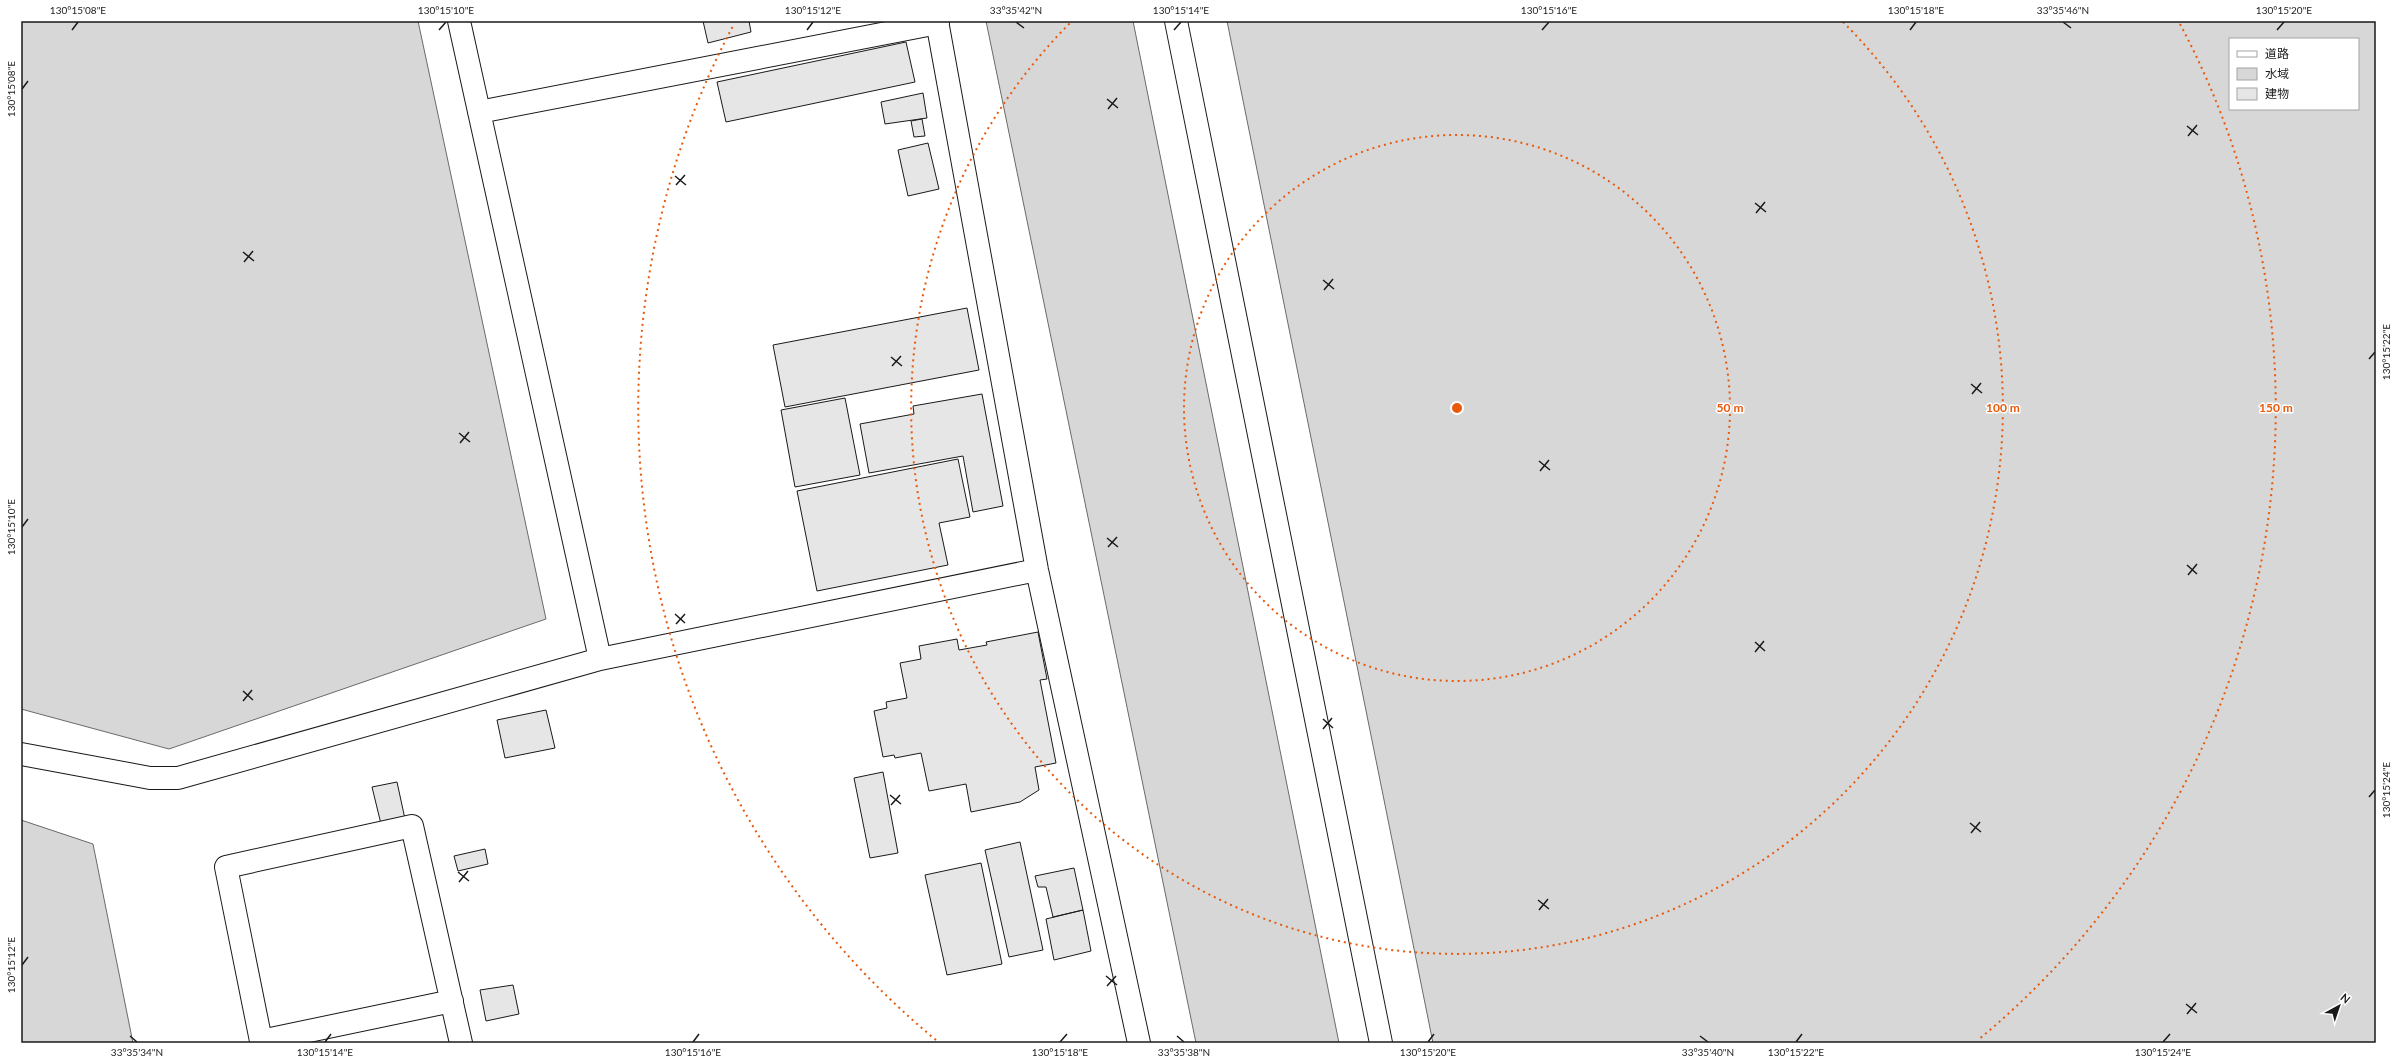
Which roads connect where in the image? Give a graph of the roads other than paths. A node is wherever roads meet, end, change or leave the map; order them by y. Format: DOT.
graph roads {
  1 [pos="459,21"];
  2 [pos="1176,21"];
  3 [pos="937,22"];
  4 [pos="479,112"];
  5 [pos="1037,570"];
  6 [pos="600,659"];
  7 [pos="21,754"];
  8 [pos="452,1001"];
  9 [pos="461,1043"];
  10 [pos="1138,1043"];
  11 [pos="1381,1043"];
  1 -- 4 [label="street"];
  2 -- 11 [label="street"];
  3 -- 4 [label="street"];
  3 -- 5 [label="street"];
  4 -- 6 [label="street"];
  5 -- 6 [label="street"];
  5 -- 10 [label="street"];
  6 -- 7 [label="street"];
  8 -- 8 [label="street"];
  8 -- 9 [label="street"];
}
